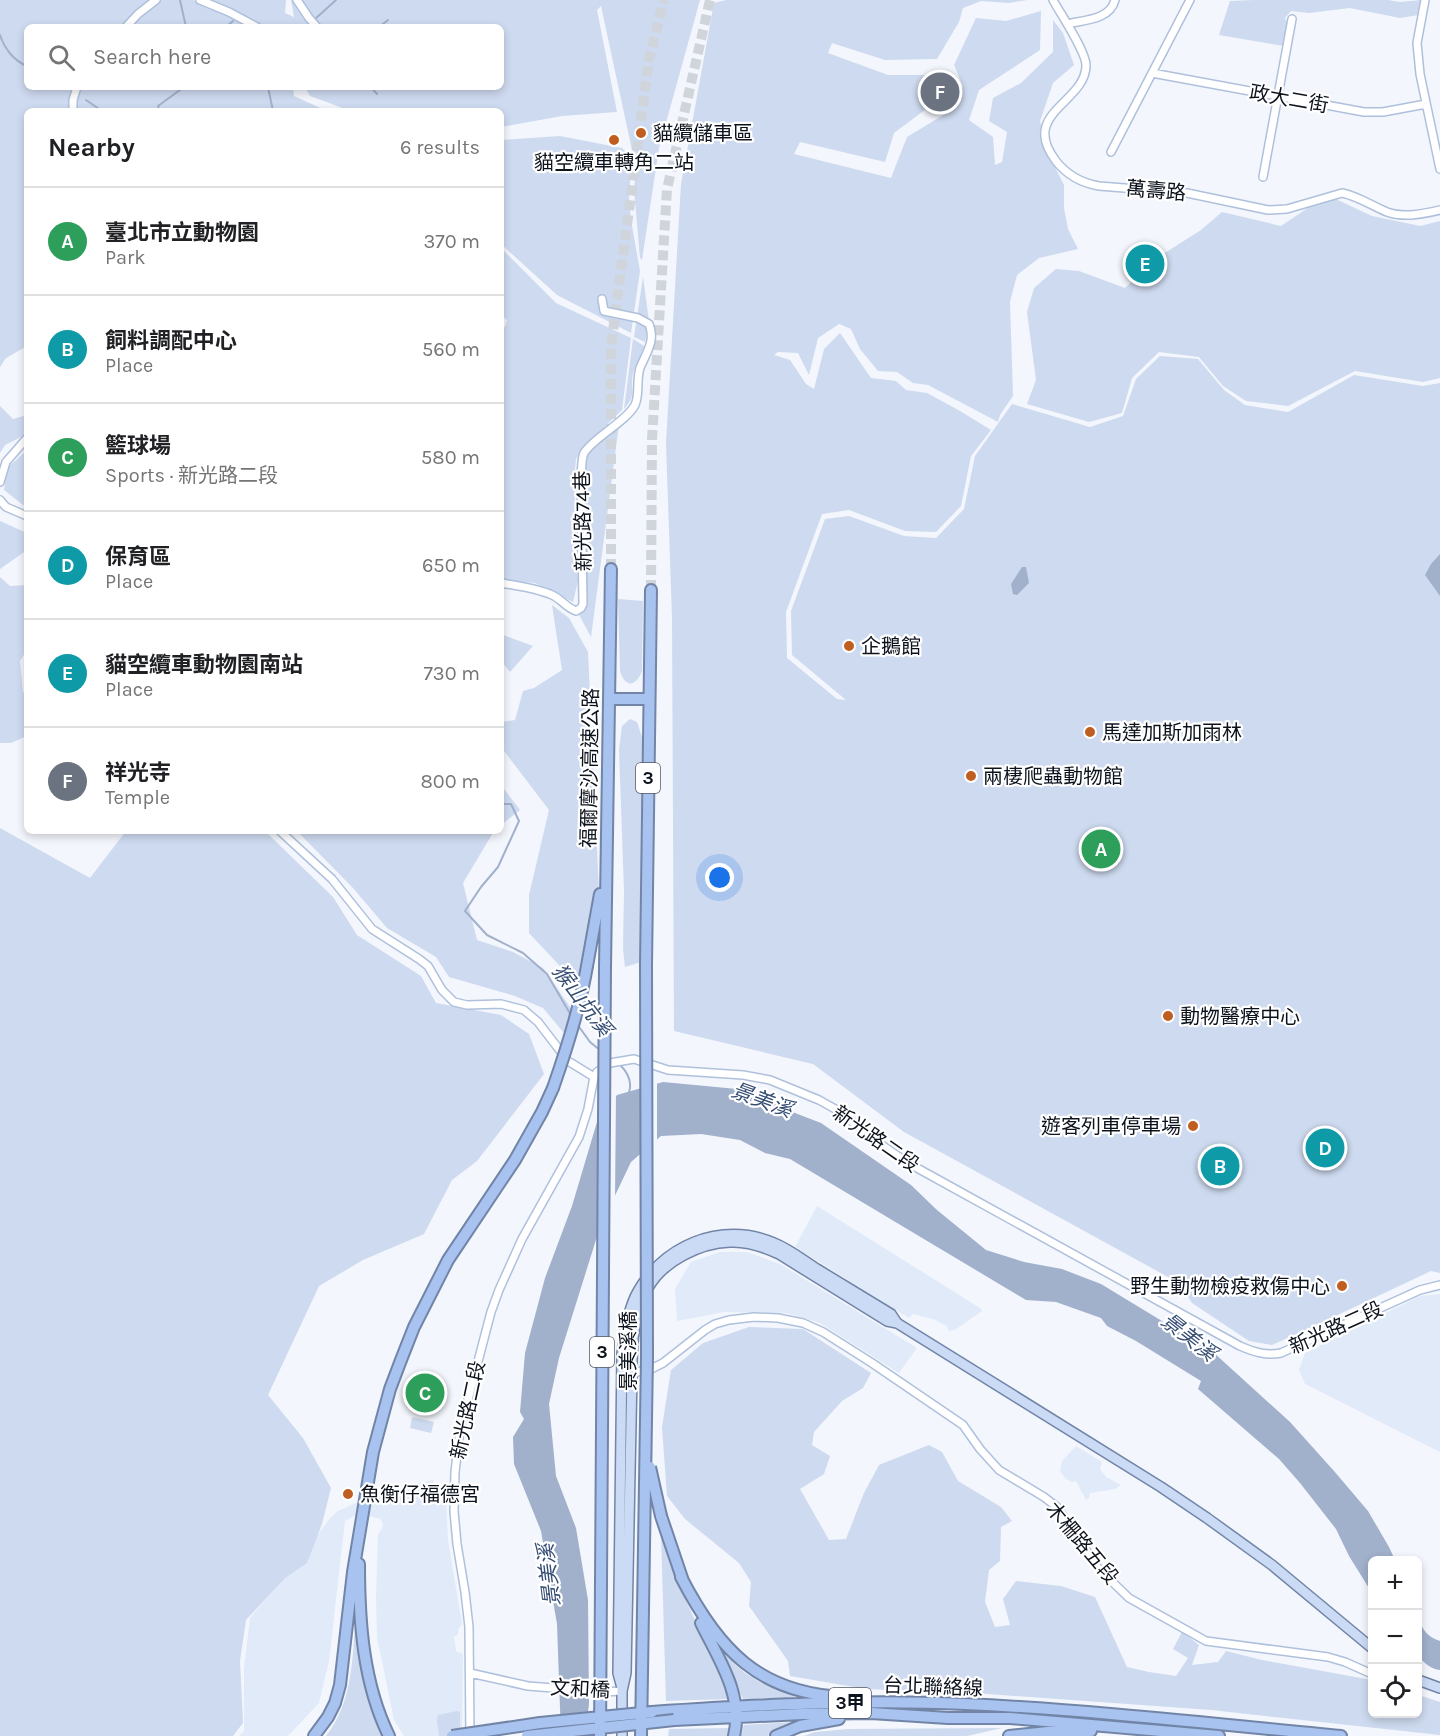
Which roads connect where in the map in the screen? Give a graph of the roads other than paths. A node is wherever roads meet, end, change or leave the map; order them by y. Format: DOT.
graph roads {
  1 [pos="156,0"];
  2 [pos="200,0"];
  3 [pos="297,0"];
  4 [pos="1053,0"];
  5 [pos="1115,0"];
  6 [pos="1190,0"];
  7 [pos="1425,0"];
  8 [pos="1292,19"];
  9 [pos="129,24"];
  10 [pos="251,24"];
  11 [pos="314,24"];
  12 [pos="1066,24"];
  13 [pos="1152,73"];
  14 [pos="76,90"];
  15 [pos="1278,96"];
  16 [pos="1426,104"];
  17 [pos="73,108"];
  18 [pos="1111,152"];
  19 [pos="1440,169"];
  20 [pos="1263,177"];
  21 [pos="1440,210"];
  22 [pos="602,299"];
  23 [pos="24,441"];
  24 [pos="0,482"];
  25 [pos="0,500"];
  26 [pos="24,515"];
  27 [pos="611,569"];
  28 [pos="504,584"];
  29 [pos="651,590"];
  30 [pos="610,699"];
  31 [pos="649,699"];
  32 [pos="283,834"];
  33 [pos="606,864"];
  34 [pos="605,967"];
  35 [pos="595,1074"];
  36 [pos="1440,1285"];
  37 [pos="647,1356"];
  38 [pos="626,1373"];
  39 [pos="361,1527"];
  40 [pos="681,1577"];
  41 [pos="1368,1645"];
  42 [pos="1368,1672"];
  43 [pos="471,1673"];
  44 [pos="1422,1682"];
  45 [pos="1440,1688"];
  46 [pos="618,1691"];
  47 [pos="964,1704"];
  48 [pos="736,1711"];
  49 [pos="948,1718"];
  50 [pos="1142,1730"];
  51 [pos="314,1736"];
  52 [pos="389,1736"];
  53 [pos="452,1736"];
  54 [pos="470,1736"];
  55 [pos="527,1736"];
  56 [pos="600,1736"];
  57 [pos="622,1736"];
  58 [pos="641,1736"];
  59 [pos="734,1736"];
  60 [pos="776,1736"];
  61 [pos="1009,1736"];
  62 [pos="1219,1736"];
  63 [pos="1341,1736"];
  1 -- 9 [label="street"];
  2 -- 10 [label="street"];
  3 -- 11 [label="street"];
  4 -- 12 [label="street, 萬壽路"];
  5 -- 12 [label="street"];
  6 -- 13 [label="street"];
  7 -- 16 [label="street"];
  8 -- 15 [label="street"];
  12 -- 21 [label="street, 萬壽路"];
  13 -- 15 [label="street, 政大二街"];
  13 -- 18 [label="street"];
  14 -- 17 [label="street"];
  15 -- 16 [label="street, 政大二街"];
  15 -- 20 [label="street"];
  16 -- 19 [label="street"];
  22 -- 28 [label="street, 新光路74巷"];
  23 -- 24 [label="street"];
  25 -- 26 [label="street"];
  27 -- 30 [label="highway, 福爾摩沙高速公路 / 3"];
  29 -- 31 [label="highway, 3"];
  30 -- 31 [label="highway"];
  30 -- 33 [label="highway, 福爾摩沙高速公路 / 3"];
  31 -- 37 [label="highway, 景美溪橋 / 3, bridge"];
  32 -- 35 [label="street"];
  33 -- 34 [label="highway, 福爾摩沙高速公路 / 3"];
  33 -- 39 [label="highway, bridge"];
  34 -- 56 [label="highway, 景美溪橋 / 3, bridge"];
  35 -- 36 [label="street, 新光路二段"];
  35 -- 43 [label="street, 新光路二段"];
  37 -- 40 [label="highway, bridge"];
  37 -- 58 [label="highway, 景美溪橋 / 3, bridge"];
  38 -- 41 [label="main road"];
  38 -- 42 [label="street, 木柵路五段"];
  38 -- 46 [label="main road"];
  39 -- 51 [label="highway"];
  39 -- 52 [label="highway"];
  40 -- 47 [label="highway"];
  40 -- 48 [label="highway"];
  43 -- 46 [label="street, 文和橋"];
  43 -- 54 [label="street, 新光路二段"];
  44 -- 45 [label="main road"];
  46 -- 57 [label="main road"];
  47 -- 48 [label="highway, 台北聯絡線 / 3甲"];
  47 -- 63 [label="highway, 台北聯絡線 / 3甲"];
  48 -- 49 [label="highway, 台北聯絡線 / 3甲"];
  48 -- 53 [label="highway, 台北聯絡線 / 3甲, bridge"];
  48 -- 55 [label="highway, 台北聯絡線 / 3甲, bridge"];
  48 -- 59 [label="highway"];
  49 -- 50 [label="highway, 台北聯絡線 / 3甲"];
  49 -- 60 [label="highway"];
  50 -- 61 [label="highway"];
  50 -- 62 [label="highway, 台北聯絡線 / 3甲"];
}
